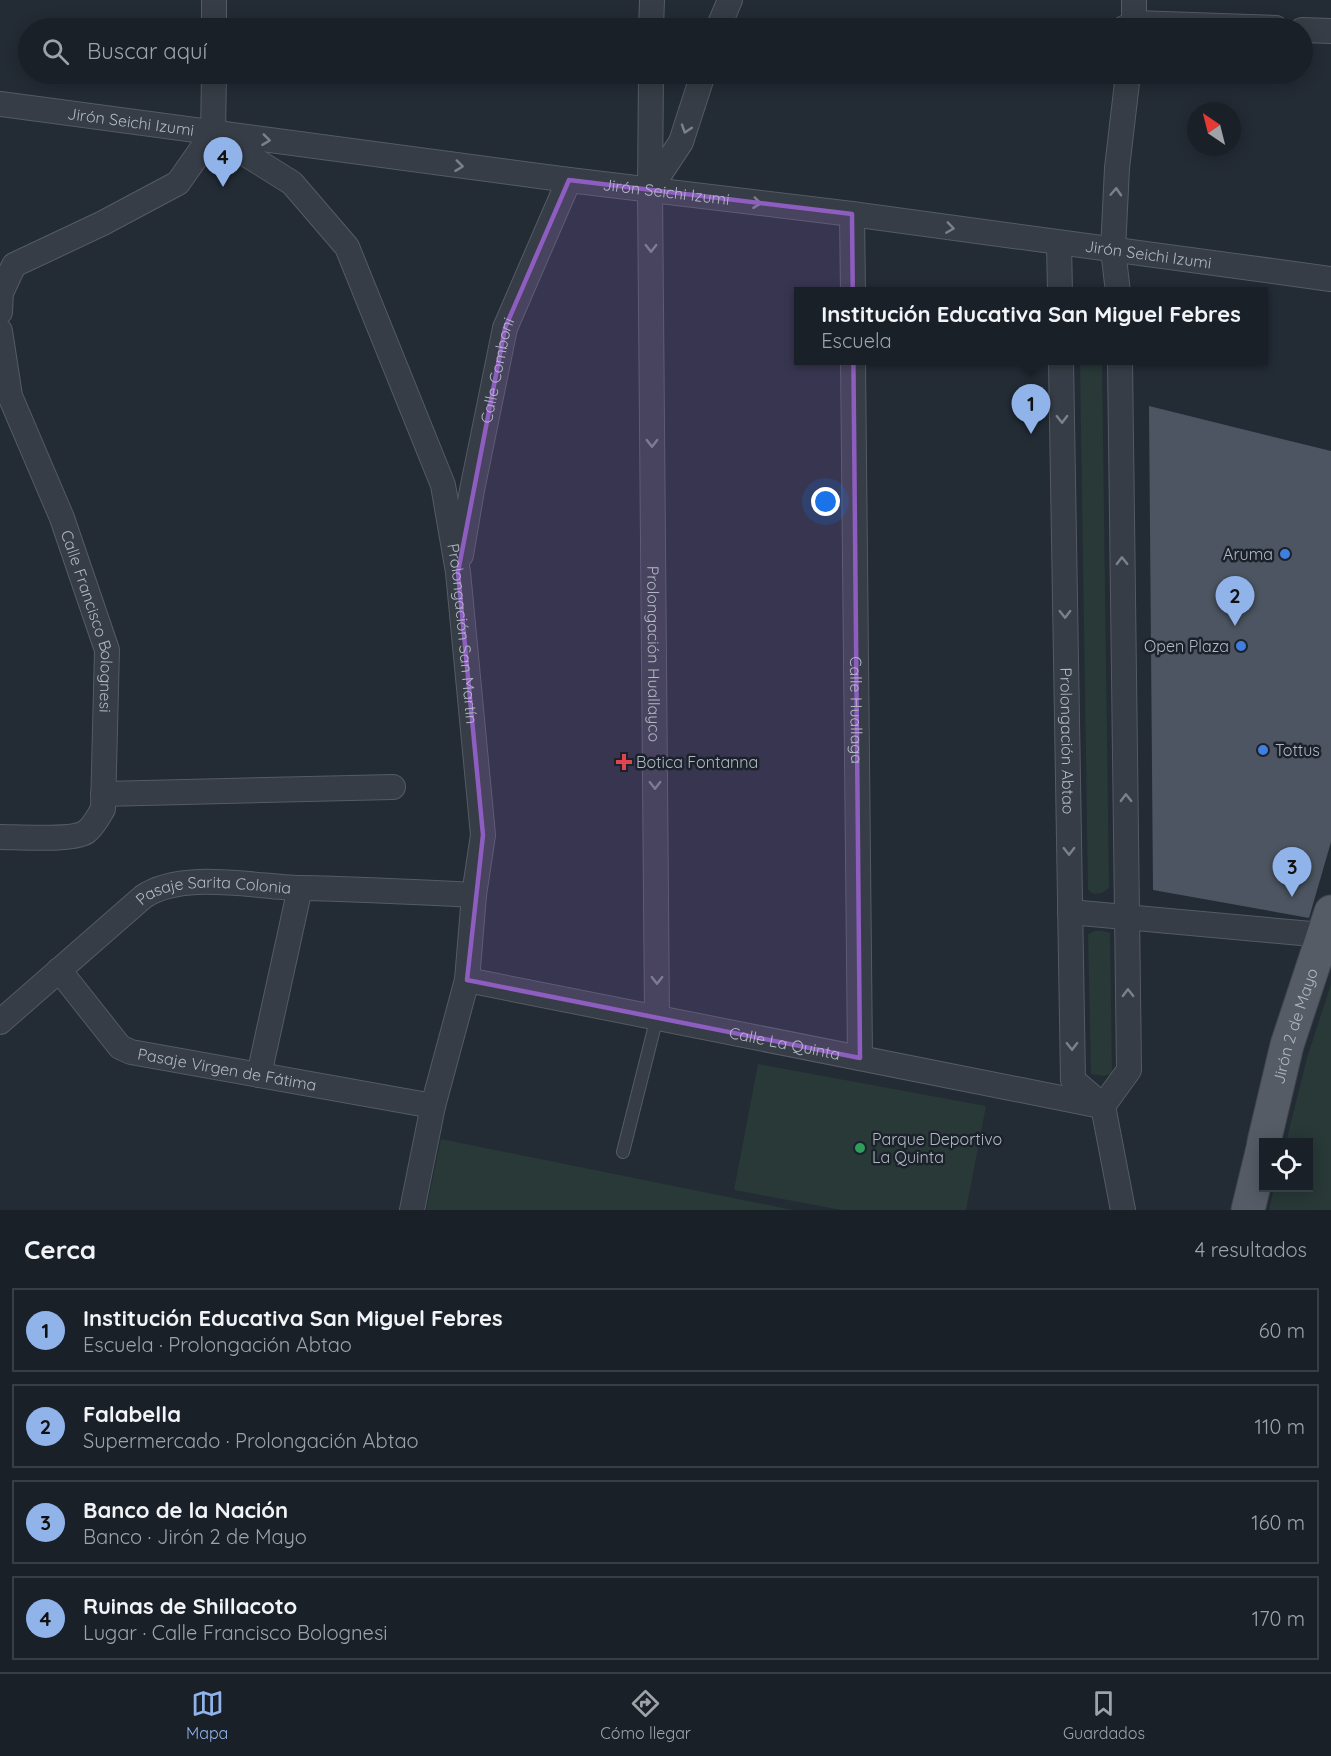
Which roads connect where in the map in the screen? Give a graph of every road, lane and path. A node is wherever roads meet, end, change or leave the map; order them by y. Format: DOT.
graph roads {
  1 [pos="214,0"];
  2 [pos="652,0"];
  3 [pos="730,0"];
  4 [pos="214,18"];
  5 [pos="652,18"];
  6 [pos="722,18"];
  7 [pos="1313,30"];
  8 [pos="1331,31"];
  9 [pos="214,84"];
  10 [pos="651,84"];
  11 [pos="700,84"];
  12 [pos="1127,84"];
  13 [pos="0,104"];
  14 [pos="213,134"];
  15 [pos="569,180"];
  16 [pos="650,189"];
  17 [pos="852,214"];
  18 [pos="1059,243"];
  19 [pos="1113,250"];
  20 [pos="1331,279"];
  21 [pos="853,287"];
  22 [pos="1060,287"];
  23 [pos="1118,287"];
  24 [pos="0,312"];
  25 [pos="0,331"];
  26 [pos="853,365"];
  27 [pos="1061,365"];
  28 [pos="1120,365"];
  29 [pos="458,572"];
  30 [pos="393,787"];
  31 [pos="103,794"];
  32 [pos="0,837"];
  33 [pos="300,888"];
  34 [pos="474,895"];
  35 [pos="1070,912"];
  36 [pos="1127,917"];
  37 [pos="1327,924"];
  38 [pos="59,970"];
  39 [pos="467,980"];
  40 [pos="657,1017"];
  41 [pos="0,1022"];
  42 [pos="860,1058"];
  43 [pos="259,1075"];
  44 [pos="433,1106"];
  45 [pos="1104,1106"];
  46 [pos="1265,1138"];
  47 [pos="623,1152"];
  48 [pos="1259,1164"];
  49 [pos="412,1210"];
  50 [pos="1123,1210"];
  51 [pos="1248,1210"];
  1 -- 4 [label="street"];
  2 -- 5 [label="street"];
  3 -- 6 [label="street"];
  7 -- 8 [label="street"];
  9 -- 14 [label="street"];
  10 -- 16 [label="street, Prolongación Huallayco"];
  11 -- 16 [label="street, one-way"];
  19 -- 12 [label="street, one-way"];
  13 -- 14 [label="street, Jirón Seichi Izumi"];
  14 -- 15 [label="street, Jirón Seichi Izumi, one-way"];
  14 -- 24 [label="street"];
  14 -- 29 [label="street, Prolongación San Martín"];
  15 -- 16 [label="street, Jirón Seichi Izumi"];
  15 -- 29 [label="street, Calle Comboni"];
  16 -- 17 [label="street, Jirón Seichi Izumi, one-way"];
  16 -- 40 [label="street, Prolongación Huallayco, one-way"];
  17 -- 18 [label="street, Jirón Seichi Izumi, one-way"];
  17 -- 21 [label="street"];
  18 -- 19 [label="street, Jirón Seichi Izumi"];
  18 -- 22 [label="street"];
  19 -- 20 [label="street, Jirón Seichi Izumi"];
  19 -- 23 [label="street"];
  25 -- 31 [label="street, Calle Francisco Bolognesi"];
  26 -- 42 [label="street, Calle Huallaga"];
  27 -- 35 [label="street, Prolongación Abtao, one-way"];
  36 -- 28 [label="street, one-way"];
  29 -- 34 [label="street, Prolongación San Martín"];
  30 -- 31 [label="street"];
  31 -- 32 [label="street, Calle Francisco Bolognesi"];
  33 -- 34 [label="street, Pasaje Sarita Colonia"];
  33 -- 38 [label="street, Pasaje Sarita Colonia"];
  33 -- 43 [label="street"];
  34 -- 39 [label="street, Prolongación San Martín"];
  35 -- 36 [label="street"];
  35 -- 45 [label="street, Prolongación Abtao, one-way"];
  36 -- 37 [label="street"];
  45 -- 36 [label="street, one-way"];
  37 -- 46 [label="main road, Jirón 2 de Mayo"];
  38 -- 41 [label="street, Pasaje Sarita Colonia"];
  38 -- 43 [label="street, Pasaje Virgen de Fátima"];
  39 -- 40 [label="street, Calle La Quinta"];
  39 -- 44 [label="street, Prolongación San Martín"];
  40 -- 42 [label="street, Calle La Quinta"];
  40 -- 47 [label="lane, Prolongación Huallayco"];
  42 -- 45 [label="street, Calle La Quinta"];
  43 -- 44 [label="street, Pasaje Virgen de Fátima"];
  44 -- 49 [label="street, Prolongación San Martín"];
  45 -- 50 [label="street"];
  48 -- 51 [label="main road, Jirón 2 de Mayo"];
}
